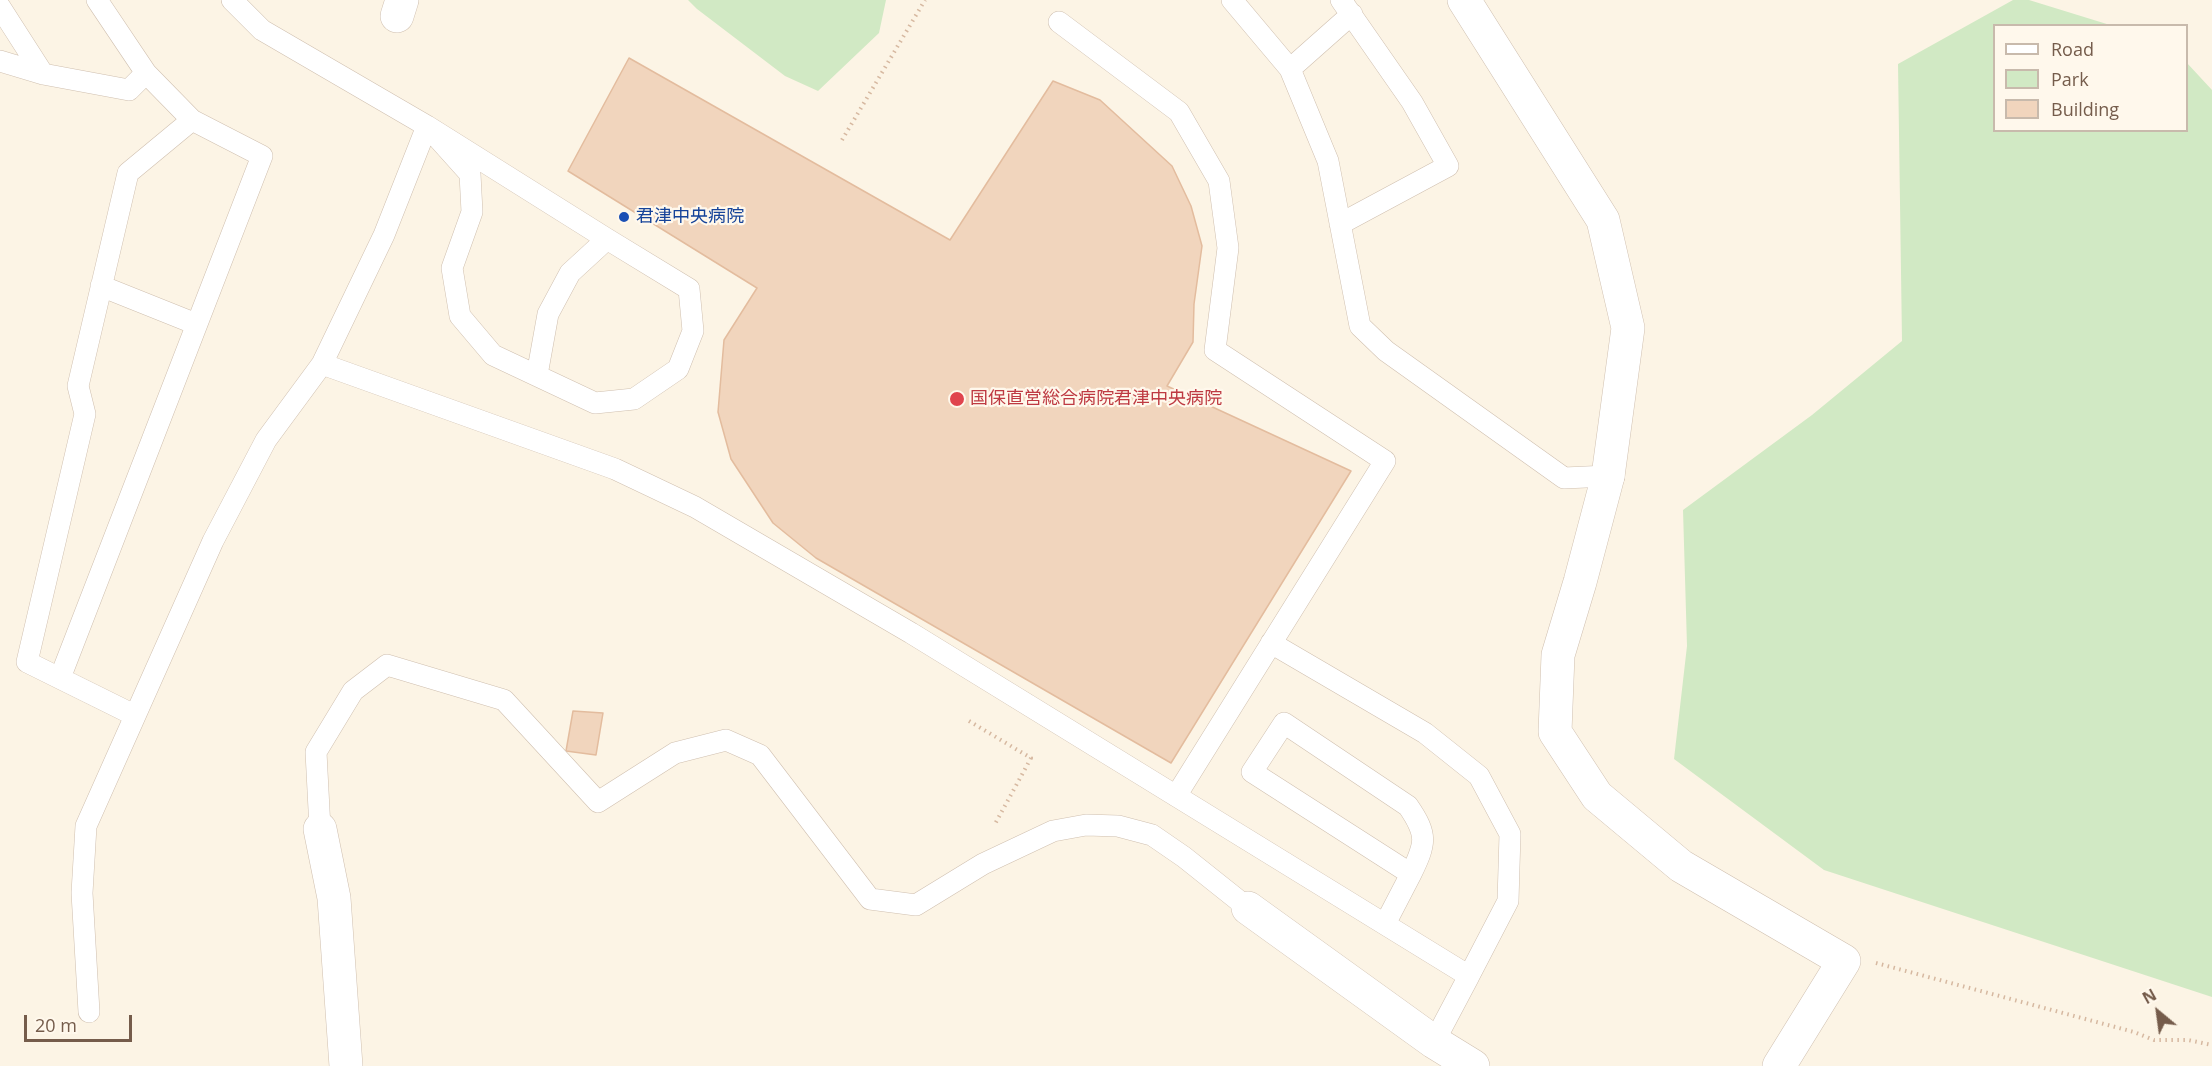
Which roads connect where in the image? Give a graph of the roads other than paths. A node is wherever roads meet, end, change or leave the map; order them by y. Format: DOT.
graph roads {
  1 [pos="97,0"];
  2 [pos="232,0"];
  3 [pos="1232,0"];
  4 [pos="1464,0"];
  5 [pos="0,7"];
  6 [pos="1347,7"];
  7 [pos="1059,22"];
  8 [pos="0,61"];
  9 [pos="1290,69"];
  10 [pos="146,73"];
  11 [pos="43,74"];
  12 [pos="192,120"];
  13 [pos="427,126"];
  14 [pos="1340,224"];
  15 [pos="606,239"];
  16 [pos="101,286"];
  17 [pos="196,324"];
  18 [pos="322,364"];
  19 [pos="537,375"];
  20 [pos="1608,476"];
  21 [pos="1271,643"];
  22 [pos="60,678"];
  23 [pos="134,715"];
  24 [pos="1176,796"];
  25 [pos="320,829"];
  26 [pos="1411,874"];
  27 [pos="1248,908"];
  28 [pos="1385,924"];
  29 [pos="1469,976"];
  30 [pos="89,1012"];
  31 [pos="1434,1042"];
  32 [pos="346,1066"];
  33 [pos="1473,1066"];
  34 [pos="1779,1066"];
  1 -- 10 [label="lane"];
  2 -- 13 [label="lane"];
  3 -- 9 [label="lane"];
  4 -- 20 [label="street"];
  5 -- 11 [label="lane"];
  6 -- 9 [label="lane"];
  6 -- 14 [label="lane"];
  7 -- 21 [label="lane"];
  8 -- 11 [label="lane"];
  9 -- 14 [label="lane"];
  10 -- 11 [label="lane"];
  10 -- 12 [label="lane"];
  12 -- 16 [label="lane"];
  12 -- 17 [label="lane"];
  13 -- 15 [label="lane"];
  13 -- 18 [label="lane"];
  13 -- 19 [label="lane"];
  14 -- 20 [label="lane"];
  15 -- 19 [label="lane"];
  15 -- 19 [label="lane"];
  16 -- 17 [label="lane"];
  16 -- 22 [label="lane"];
  17 -- 22 [label="lane"];
  18 -- 23 [label="lane"];
  18 -- 24 [label="lane"];
  20 -- 34 [label="street"];
  21 -- 24 [label="lane"];
  21 -- 29 [label="lane"];
  22 -- 23 [label="lane"];
  23 -- 30 [label="lane"];
  24 -- 28 [label="lane"];
  25 -- 27 [label="lane"];
  25 -- 32 [label="street"];
  26 -- 26 [label="lane"];
  26 -- 28 [label="lane"];
  27 -- 31 [label="street"];
  28 -- 29 [label="lane"];
  29 -- 31 [label="lane"];
  31 -- 33 [label="street"];
}
